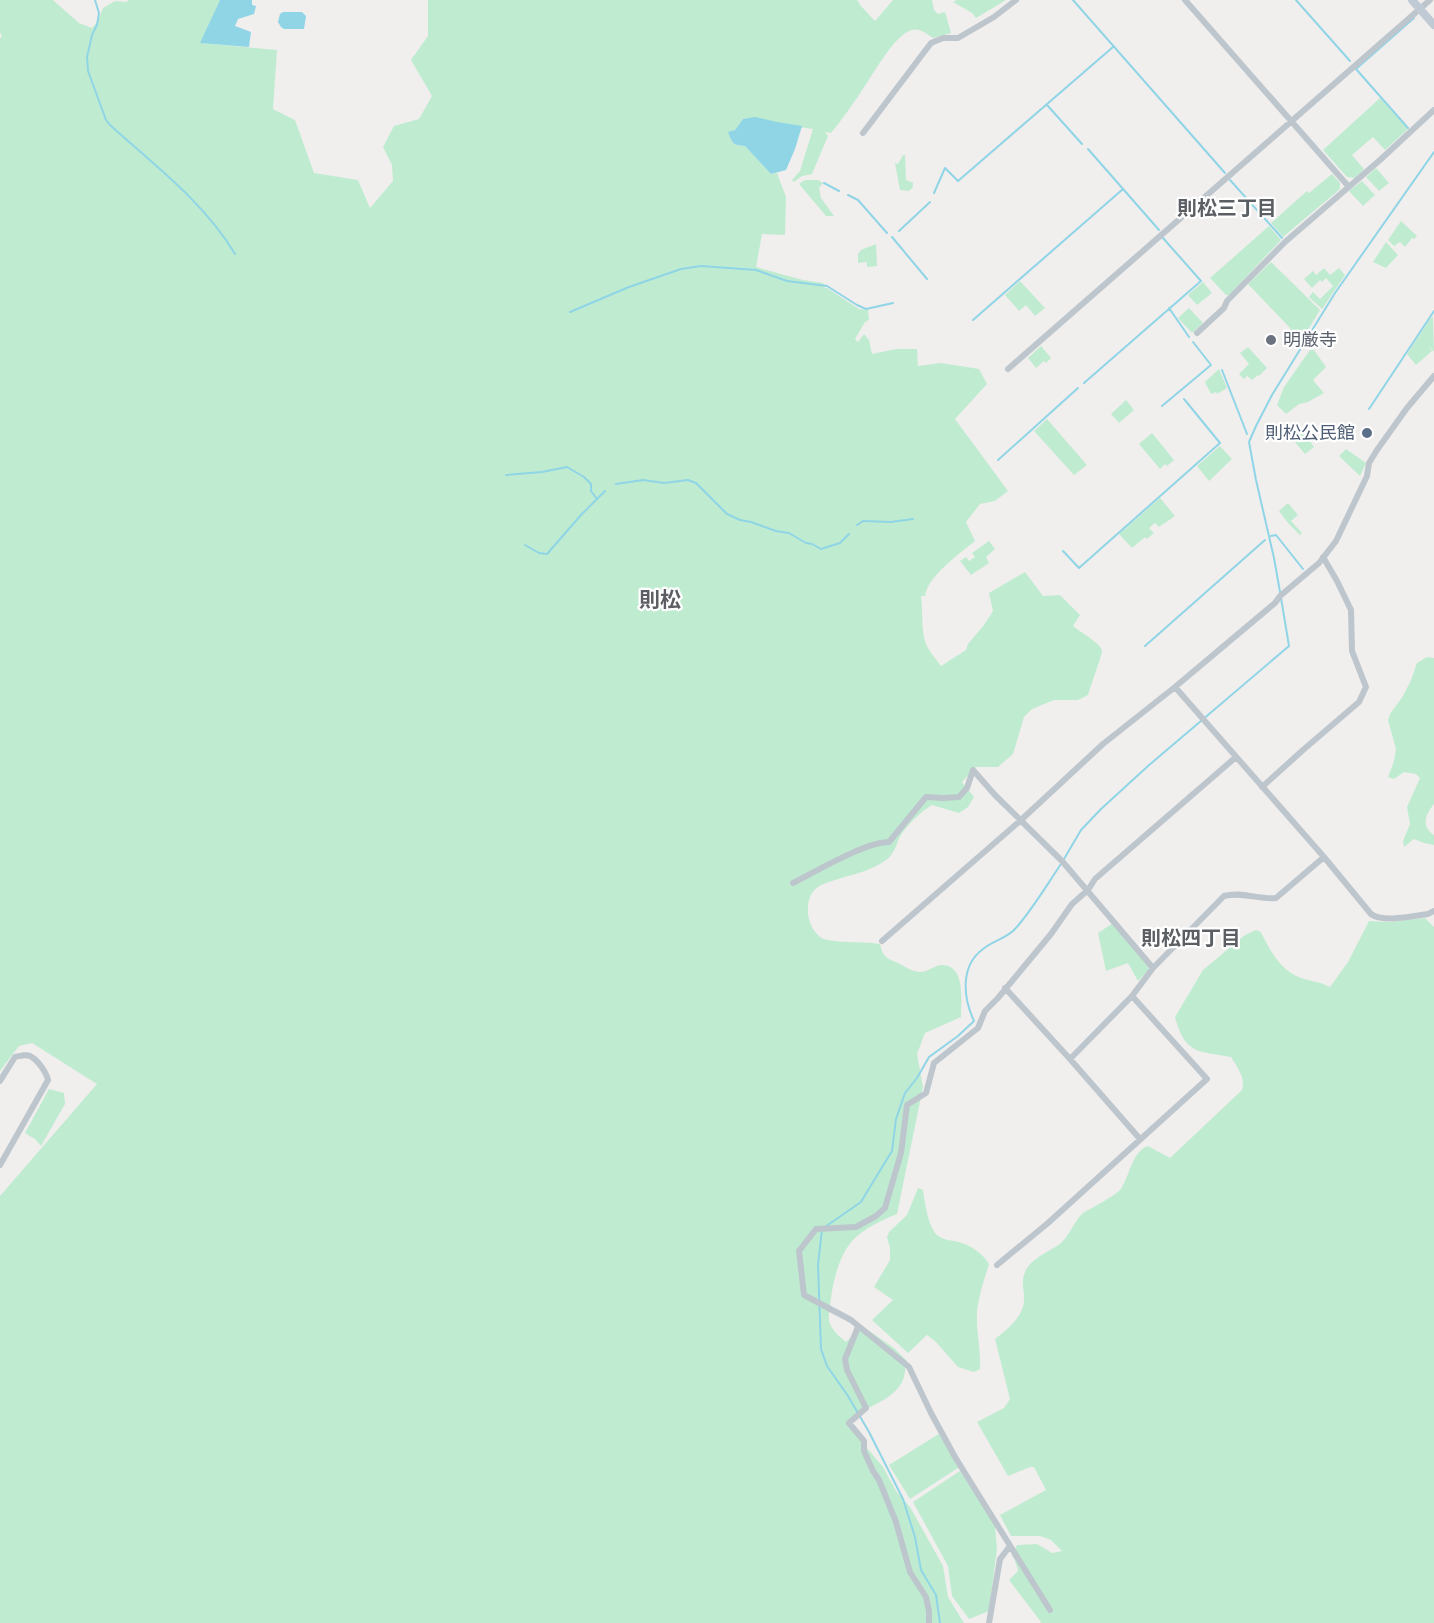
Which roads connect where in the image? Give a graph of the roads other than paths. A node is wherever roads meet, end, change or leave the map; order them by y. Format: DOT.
graph roads {
  1 [pos="1016,0"];
  2 [pos="1185,0"];
  3 [pos="1412,0"];
  4 [pos="1430,0"];
  5 [pos="1420,9"];
  6 [pos="1434,25"];
  7 [pos="1434,110"];
  8 [pos="1292,122"];
  9 [pos="863,133"];
  10 [pos="1349,187"];
  11 [pos="1197,333"];
  12 [pos="1008,369"];
  13 [pos="1434,376"];
  14 [pos="1323,556"];
  15 [pos="1175,687"];
  16 [pos="1236,758"];
  17 [pos="1262,787"];
  18 [pos="1021,820"];
  19 [pos="1324,857"];
  20 [pos="793,883"];
  21 [pos="1088,890"];
  22 [pos="1431,912"];
  23 [pos="1434,920"];
  24 [pos="882,940"];
  25 [pos="1153,968"];
  26 [pos="1005,988"];
  27 [pos="1132,996"];
  28 [pos="1071,1059"];
  29 [pos="0,1081"];
  30 [pos="1140,1139"];
  31 [pos="0,1165"];
  32 [pos="997,1265"];
  33 [pos="858,1327"];
  34 [pos="1010,1546"];
  35 [pos="1050,1610"];
  36 [pos="929,1623"];
  37 [pos="989,1623"];
  1 -- 9 [label="street"];
  2 -- 8 [label="street"];
  3 -- 5 [label="main road"];
  4 -- 5 [label="street"];
  5 -- 6 [label="main road"];
  5 -- 8 [label="street"];
  7 -- 10 [label="street"];
  8 -- 10 [label="street"];
  8 -- 12 [label="street"];
  10 -- 11 [label="street"];
  13 -- 14 [label="street"];
  14 -- 15 [label="street"];
  14 -- 17 [label="street"];
  15 -- 16 [label="street"];
  15 -- 18 [label="street"];
  16 -- 17 [label="street"];
  16 -- 21 [label="street"];
  17 -- 19 [label="street"];
  18 -- 20 [label="street"];
  18 -- 21 [label="street"];
  18 -- 24 [label="street"];
  19 -- 22 [label="street"];
  19 -- 25 [label="street"];
  21 -- 25 [label="street"];
  21 -- 26 [label="street"];
  22 -- 23 [label="street"];
  25 -- 27 [label="street"];
  26 -- 28 [label="street"];
  26 -- 33 [label="street"];
  27 -- 28 [label="street"];
  27 -- 30 [label="street"];
  28 -- 30 [label="street"];
  29 -- 31 [label="street"];
  30 -- 32 [label="street"];
  33 -- 34 [label="street"];
  33 -- 36 [label="street"];
  34 -- 35 [label="street"];
  34 -- 37 [label="street"];
}
